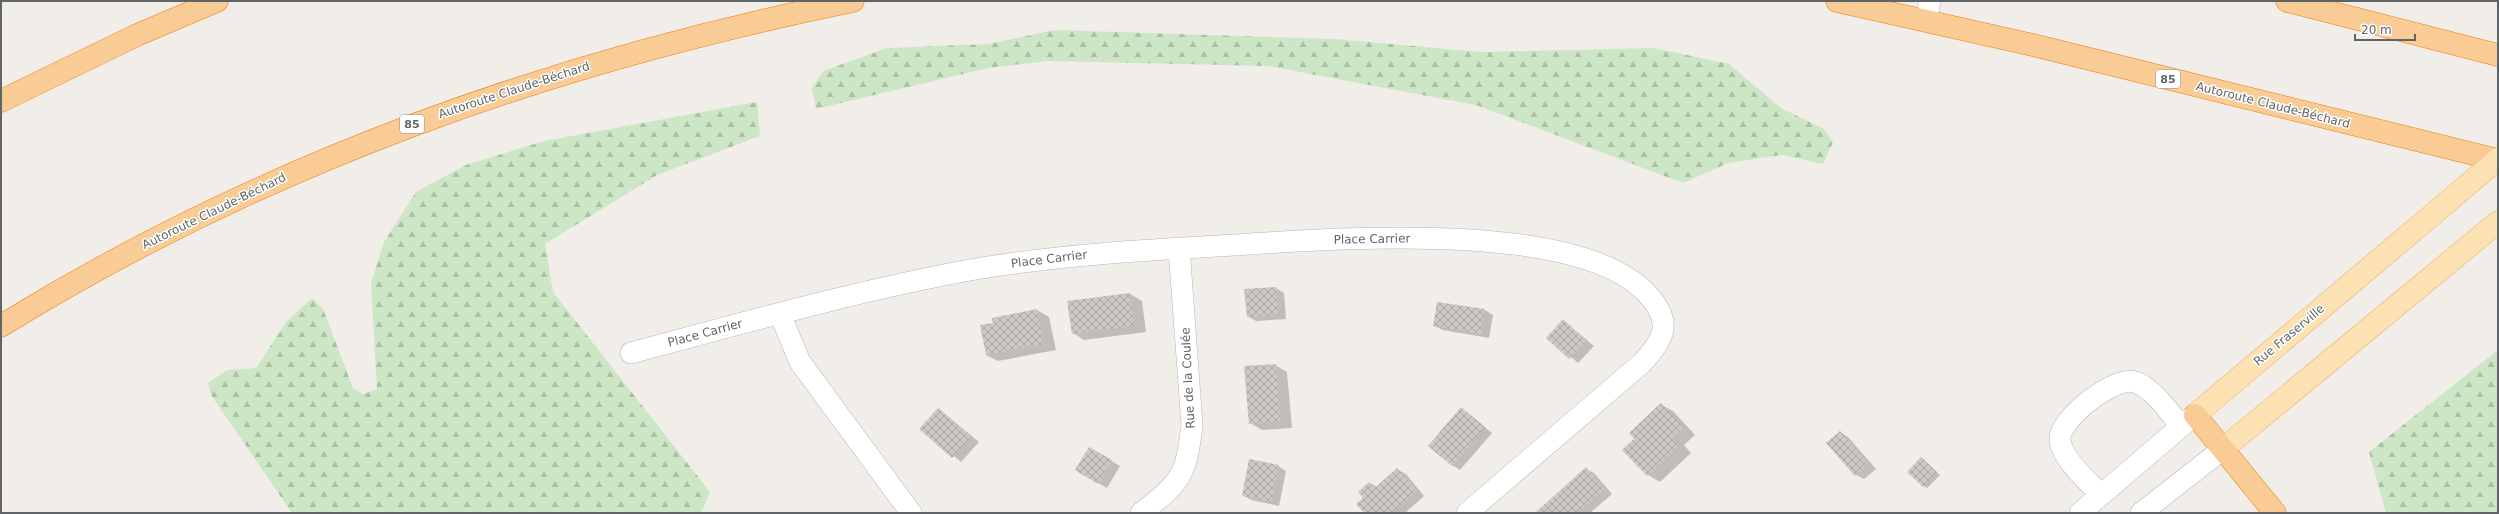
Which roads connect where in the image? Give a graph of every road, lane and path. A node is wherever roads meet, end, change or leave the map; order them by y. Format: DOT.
graph roads {
  1 [pos="217,1"];
  2 [pos="852,1"];
  3 [pos="1837,1"];
  4 [pos="2287,1"];
  5 [pos="1928,10"];
  6 [pos="2432,38"];
  7 [pos="2498,52"];
  8 [pos="2498,55"];
  9 [pos="1,101"];
  10 [pos="2295,111"];
  11 [pos="2498,159"];
  12 [pos="2498,171"];
  13 [pos="2494,226"];
  14 [pos="1180,248"];
  15 [pos="780,314"];
  16 [pos="1,326"];
  17 [pos="631,353"];
  18 [pos="2188,420"];
  19 [pos="2224,449"];
  20 [pos="2100,494"];
  21 [pos="911,513"];
  22 [pos="1141,513"];
  23 [pos="1467,513"];
  24 [pos="2080,513"];
  25 [pos="2141,513"];
  26 [pos="2275,513"];
  1 -- 9 [label="highway"];
  2 -- 16 [label="highway, Autoroute Claude-Béchard / 85"];
  3 -- 5 [label="highway, Autoroute Claude-Béchard / 85"];
  4 -- 6 [label="highway"];
  5 -- 10 [label="highway, Autoroute Claude-Béchard / 85"];
  6 -- 7 [label="highway"];
  6 -- 8 [label="highway"];
  10 -- 11 [label="highway, Autoroute Claude-Béchard / 85"];
  10 -- 12 [label="highway"];
  11 -- 18 [label="main road, Rue Fraserville, bridge"];
  13 -- 19 [label="main road"];
  14 -- 15 [label="street, Place Carrier"];
  14 -- 22 [label="street, Rue de la Coulée"];
  14 -- 23 [label="street, Place Carrier"];
  15 -- 17 [label="street, Place Carrier"];
  15 -- 21 [label="street"];
  18 -- 19 [label="highway"];
  18 -- 20 [label="street, Rue Fraserville"];
  18 -- 20 [label="street"];
  19 -- 25 [label="street"];
  19 -- 26 [label="highway"];
  20 -- 24 [label="street, Rue Fraserville"];
}
